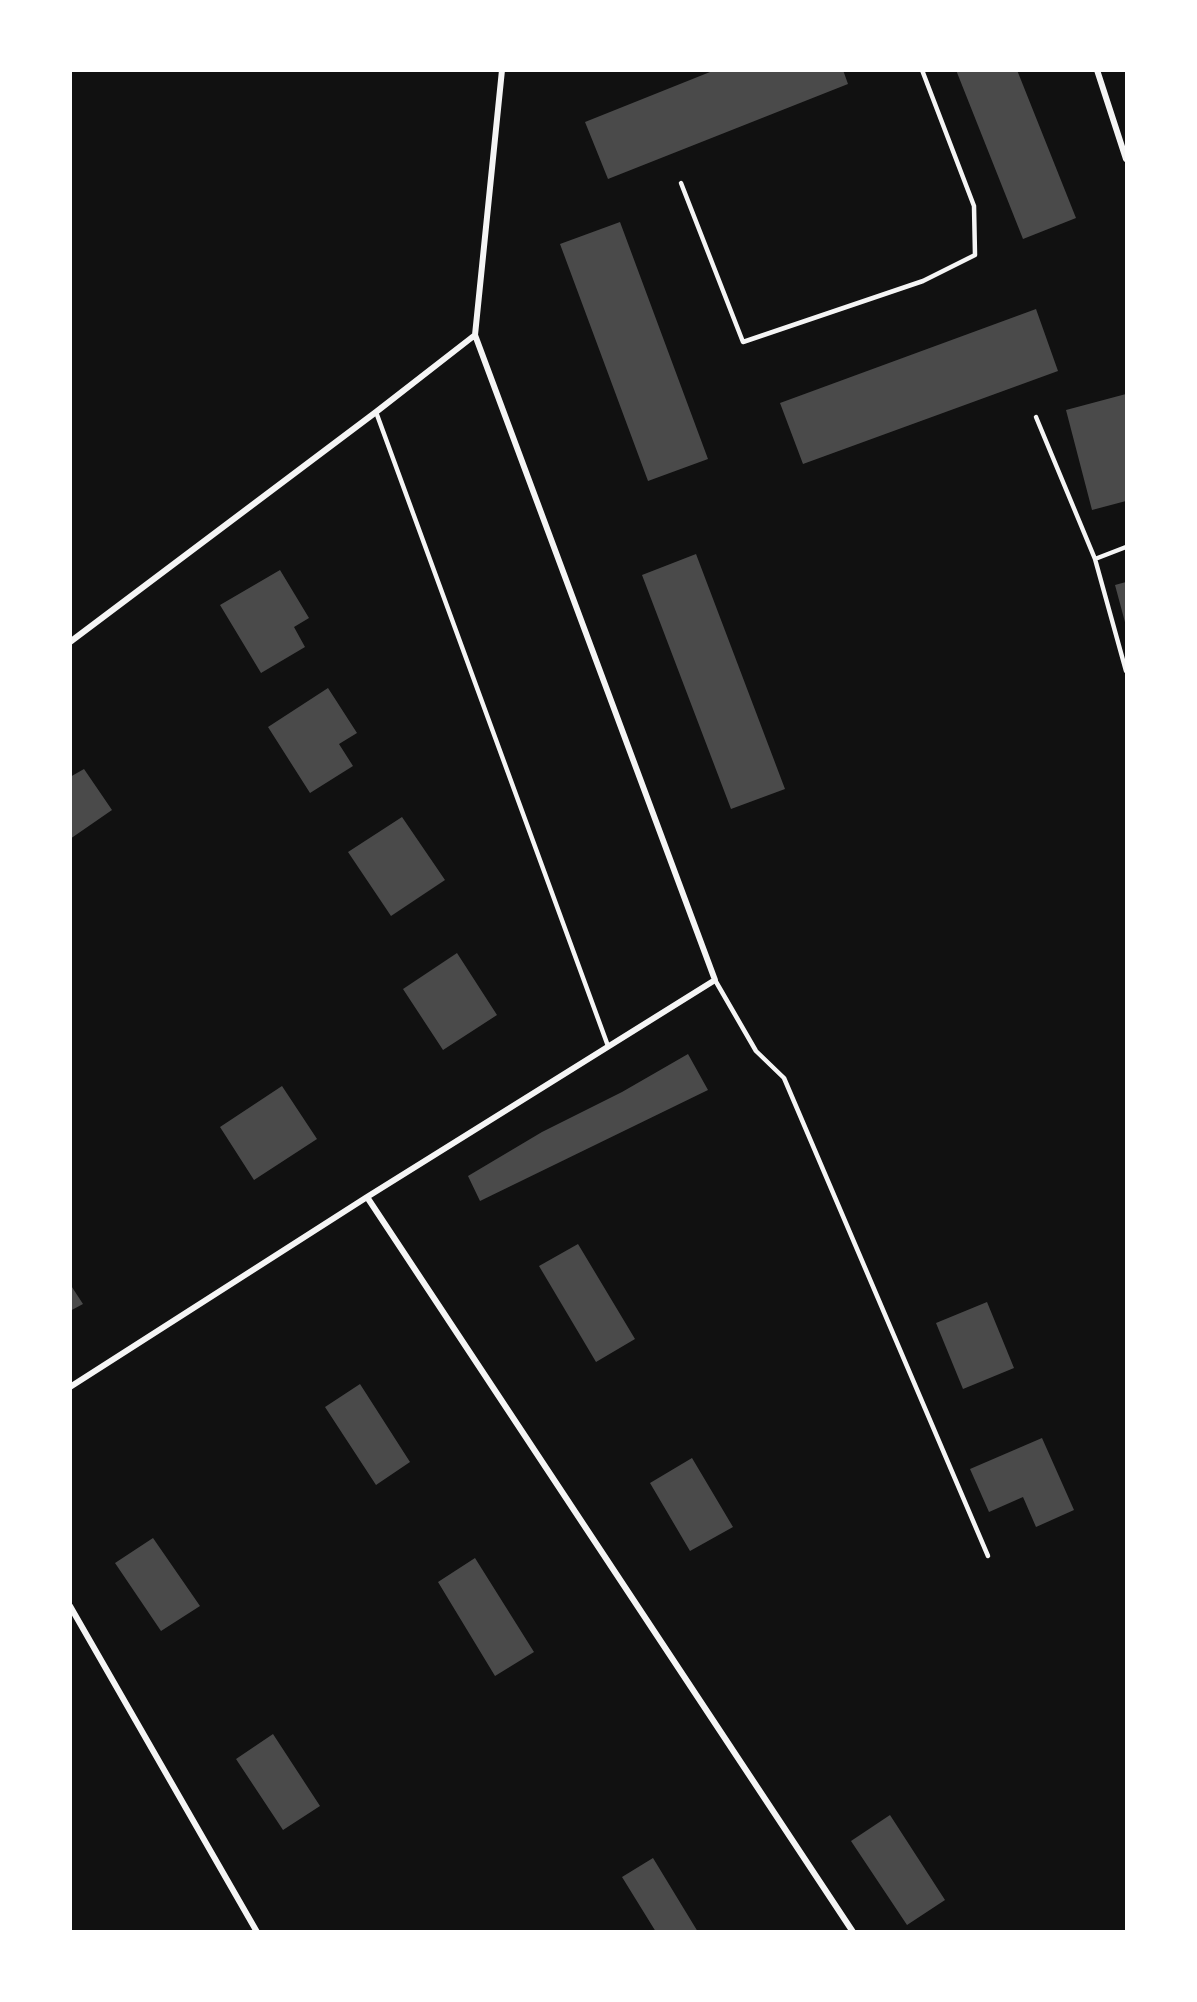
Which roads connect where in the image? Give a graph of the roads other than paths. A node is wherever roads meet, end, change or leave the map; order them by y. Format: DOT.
graph roads {
  1 [pos="502,70"];
  2 [pos="922,70"];
  3 [pos="1096,70"];
  4 [pos="1126,159"];
  5 [pos="681,183"];
  6 [pos="475,335"];
  7 [pos="376,412"];
  8 [pos="1036,417"];
  9 [pos="1126,547"];
  10 [pos="1095,559"];
  11 [pos="70,642"];
  12 [pos="1126,671"];
  13 [pos="715,980"];
  14 [pos="608,1046"];
  15 [pos="367,1197"];
  16 [pos="70,1387"];
  17 [pos="988,1556"];
  18 [pos="70,1606"];
  19 [pos="257,1932"];
  20 [pos="853,1932"];
  1 -- 6 [label="street"];
  2 -- 5 [label="lane"];
  3 -- 4 [label="street"];
  6 -- 7 [label="street"];
  6 -- 13 [label="street"];
  7 -- 11 [label="street"];
  7 -- 14 [label="lane"];
  8 -- 10 [label="lane"];
  9 -- 10 [label="lane"];
  10 -- 12 [label="lane"];
  13 -- 14 [label="street"];
  13 -- 17 [label="lane"];
  14 -- 15 [label="street"];
  15 -- 16 [label="street"];
  15 -- 20 [label="street"];
  18 -- 19 [label="street"];
}
